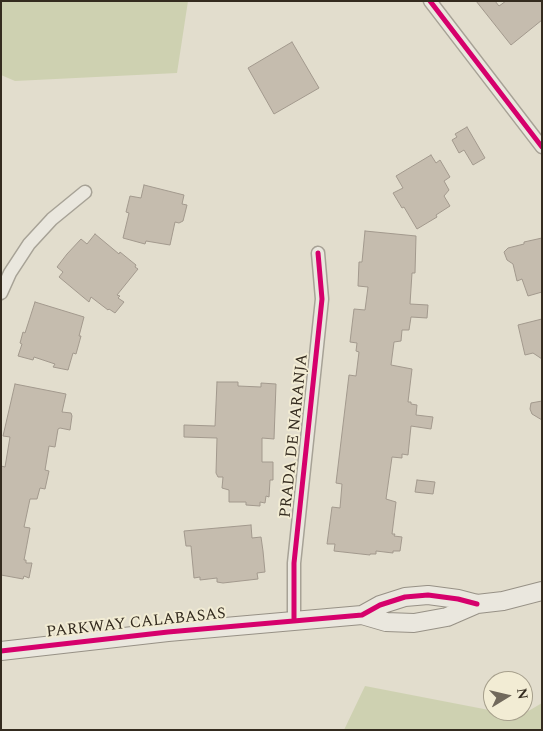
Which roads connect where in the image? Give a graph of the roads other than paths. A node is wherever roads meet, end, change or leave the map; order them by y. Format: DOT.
graph roads {
  1 [pos="430,1"];
  2 [pos="542,147"];
  3 [pos="85,192"];
  4 [pos="318,253"];
  5 [pos="1,293"];
  6 [pos="542,591"];
  7 [pos="478,604"];
  8 [pos="362,615"];
  9 [pos="294,621"];
  10 [pos="1,651"];
  1 -- 2 [label="street"];
  3 -- 5 [label="street"];
  4 -- 9 [label="street, PRADA DE NARANJA"];
  6 -- 7 [label="street, PARKWAY CALABASAS"];
  7 -- 8 [label="street, PARKWAY CALABASAS"];
  7 -- 8 [label="street, PARKWAY CALABASAS"];
  8 -- 9 [label="street, PARKWAY CALABASAS"];
  9 -- 10 [label="street, PARKWAY CALABASAS"];
}
